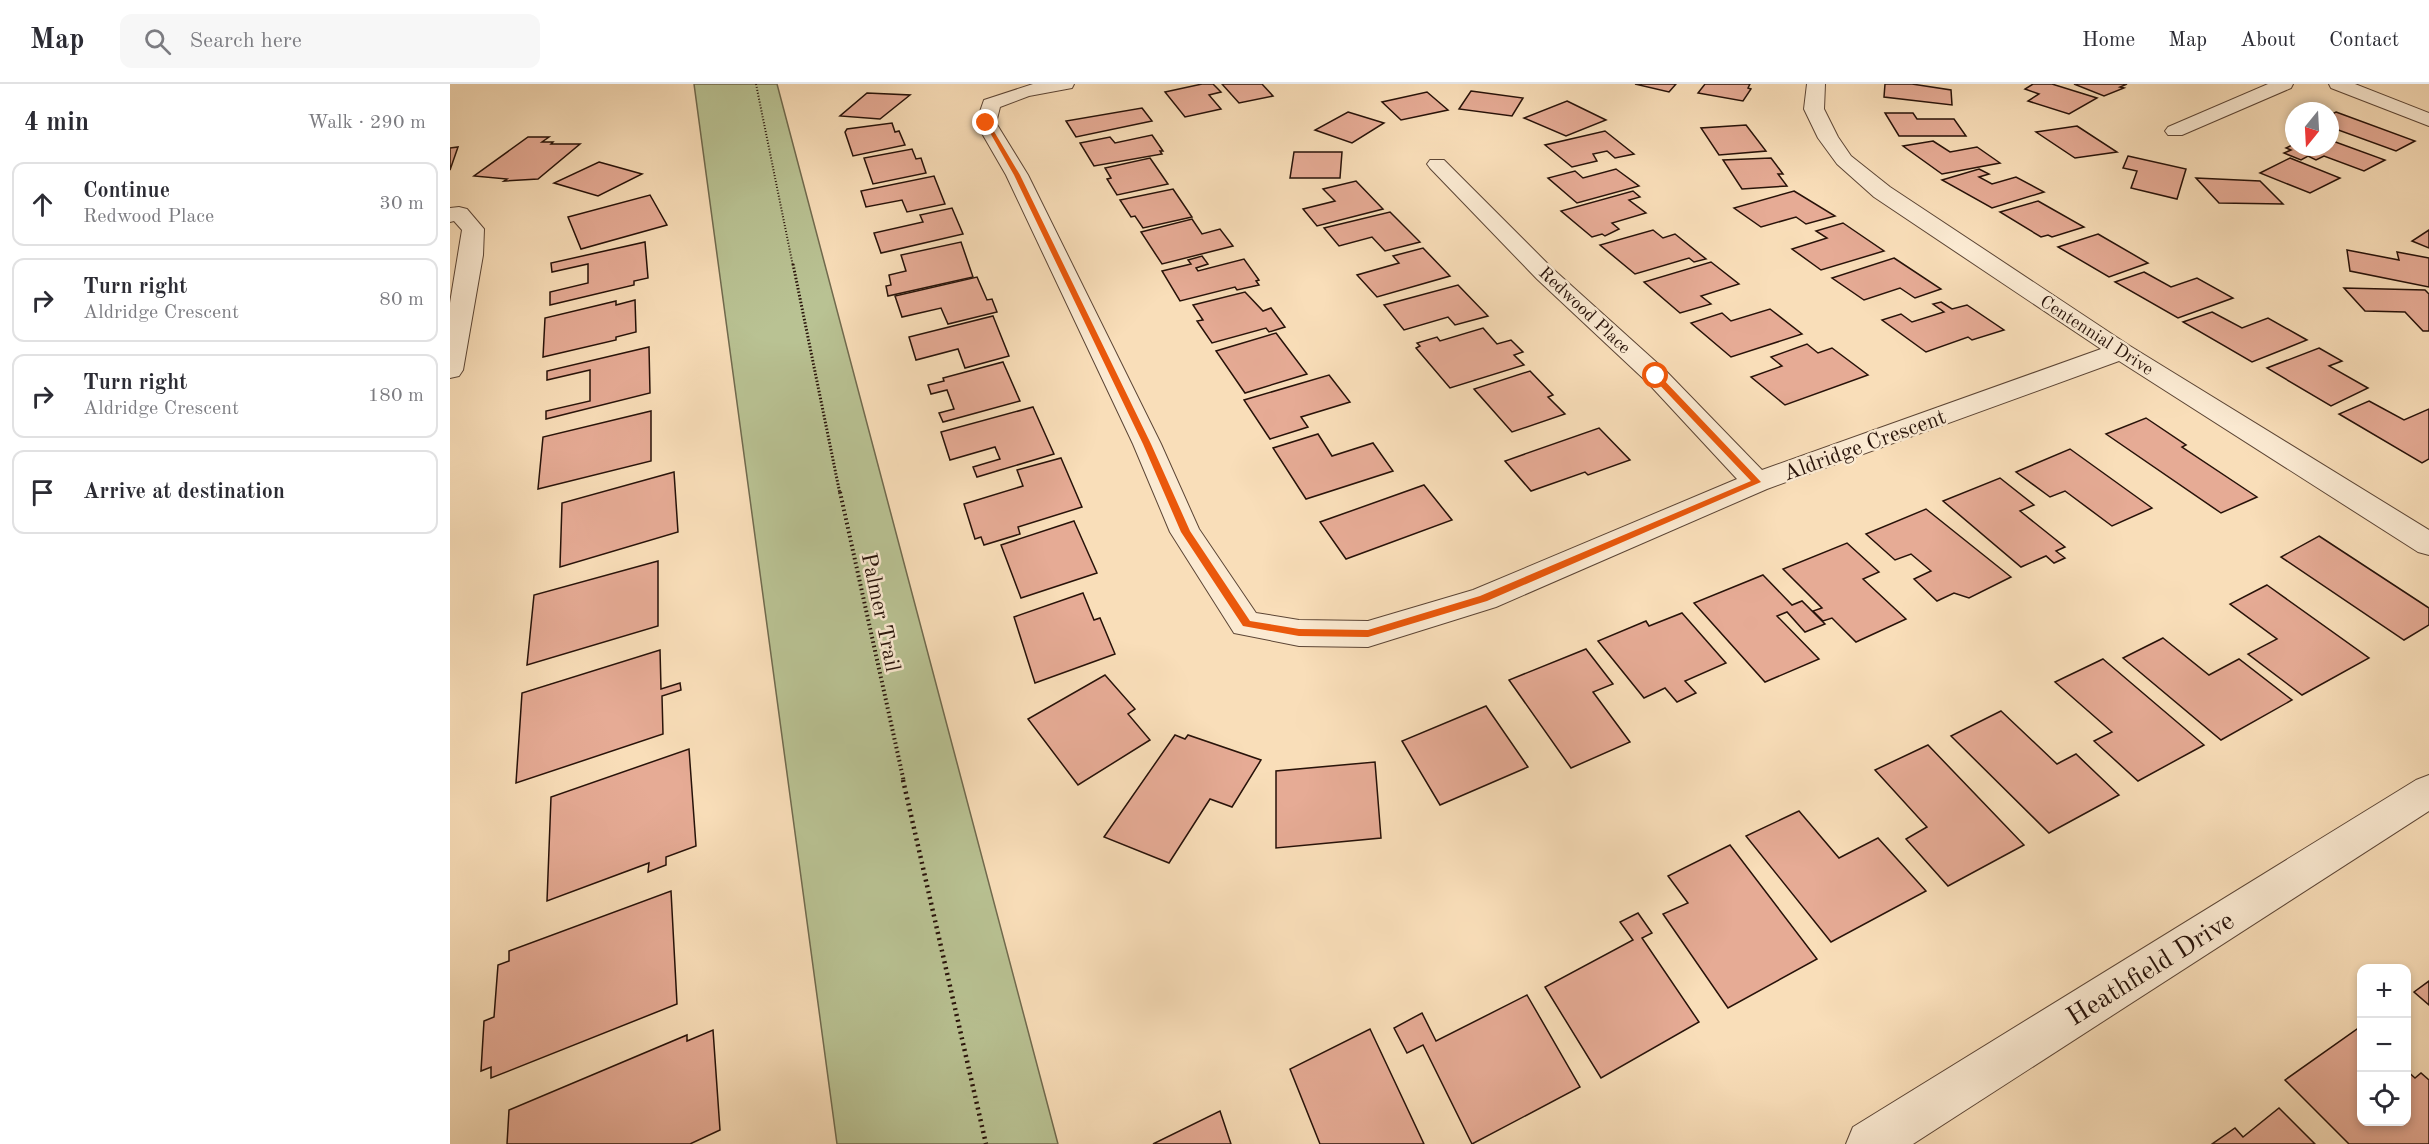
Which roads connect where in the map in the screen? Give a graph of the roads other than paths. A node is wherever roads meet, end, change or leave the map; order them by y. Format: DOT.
graph roads {
  1 [pos="1065,84"];
  2 [pos="1816,84"];
  3 [pos="2284,84"];
  4 [pos="2338,84"];
  5 [pos="2429,120"];
  6 [pos="2175,131"];
  7 [pos="1437,164"];
  8 [pos="450,215"];
  9 [pos="2121,351"];
  10 [pos="450,370"];
  11 [pos="1757,482"];
  12 [pos="2429,544"];
  13 [pos="2429,792"];
  14 [pos="1870,1144"];
  1 -- 11 [label="street, Aldridge Crescent"];
  2 -- 9 [label="street, Centennial Drive"];
  3 -- 6 [label="street"];
  4 -- 5 [label="street"];
  7 -- 11 [label="street, Redwood Place"];
  8 -- 10 [label="street"];
  9 -- 11 [label="street, Aldridge Crescent"];
  9 -- 12 [label="street, Centennial Drive"];
  13 -- 14 [label="street, Heathfield Drive"];
}
